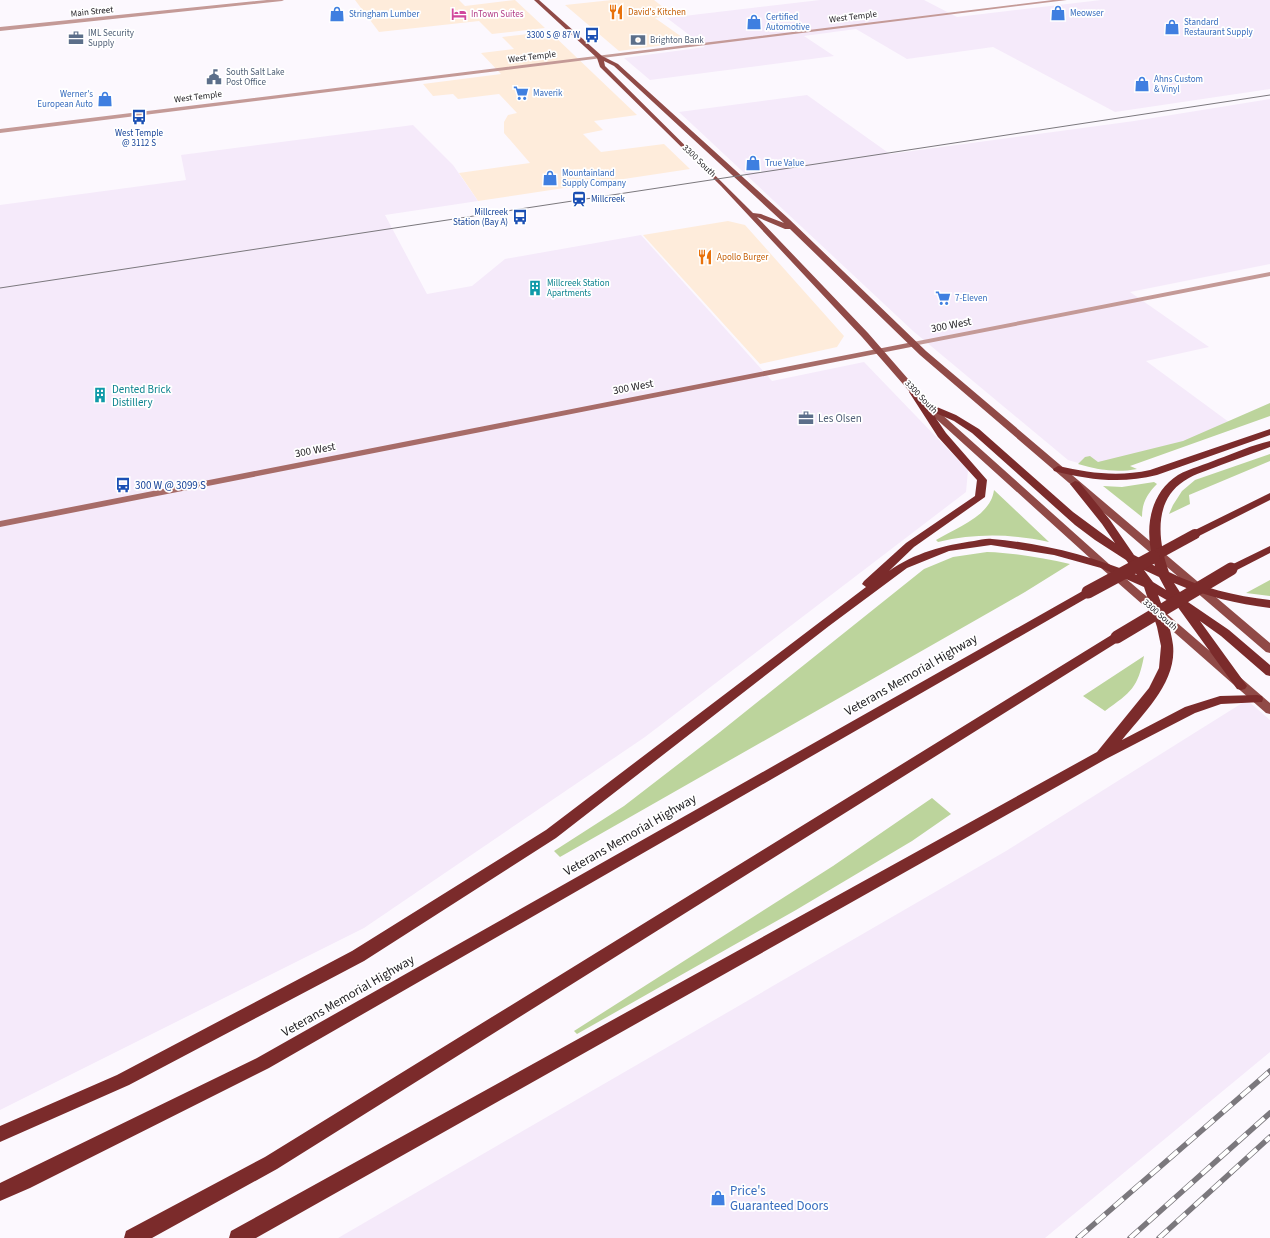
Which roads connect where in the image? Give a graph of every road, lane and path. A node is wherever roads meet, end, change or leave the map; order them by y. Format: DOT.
graph roads {
  1 [pos="282,0"];
  2 [pos="536,0"];
  3 [pos="1065,0"];
  4 [pos="0,29"];
  5 [pos="600,57"];
  6 [pos="0,131"];
  7 [pos="751,215"];
  8 [pos="796,230"];
  9 [pos="1270,274"];
  10 [pos="913,344"];
  11 [pos="878,351"];
  12 [pos="914,392"];
  13 [pos="926,405"];
  14 [pos="1270,432"];
  15 [pos="1270,444"];
  16 [pos="1058,469"];
  17 [pos="1075,484"];
  18 [pos="1270,496"];
  19 [pos="0,524"];
  20 [pos="1270,549"];
  21 [pos="1158,552"];
  22 [pos="1130,557"];
  23 [pos="1104,566"];
  24 [pos="1164,574"];
  25 [pos="1149,585"];
  26 [pos="1201,590"];
  27 [pos="1179,601"];
  28 [pos="1270,604"];
  29 [pos="1159,615"];
  30 [pos="826,623"];
  31 [pos="1270,649"];
  32 [pos="1270,672"];
  33 [pos="1241,686"];
  34 [pos="1257,699"];
  35 [pos="1270,710"];
  36 [pos="1100,756"];
  37 [pos="0,1134"];
  38 [pos="0,1192"];
  39 [pos="133,1238"];
  40 [pos="238,1238"];
  1 -- 4 [label="street, Main Street"];
  2 -- 5 [label="main road, 3300 South"];
  3 -- 5 [label="street, West Temple"];
  5 -- 6 [label="street, West Temple"];
  5 -- 7 [label="main road, 3300 South"];
  5 -- 8 [label="main road, 3300 South"];
  7 -- 8 [label="main road"];
  7 -- 11 [label="main road, 3300 South"];
  8 -- 10 [label="main road, 3300 South"];
  9 -- 10 [label="street, 300 West"];
  10 -- 11 [label="main road, 300 West"];
  10 -- 16 [label="main road, 3300 South"];
  11 -- 12 [label="main road, 3300 South"];
  11 -- 19 [label="main road, 300 West"];
  12 -- 13 [label="main road, 3300 South"];
  12 -- 30 [label="highway"];
  13 -- 22 [label="highway"];
  13 -- 23 [label="main road, 3300 South"];
  14 -- 16 [label="highway"];
  15 -- 21 [label="highway"];
  16 -- 17 [label="main road, 3300 South"];
  17 -- 21 [label="main road, 3300 South"];
  17 -- 22 [label="highway"];
  18 -- 38 [label="highway, Veterans Memorial Highway, bridge"];
  20 -- 39 [label="highway, bridge"];
  21 -- 24 [label="highway"];
  21 -- 26 [label="main road, 3300 South"];
  22 -- 24 [label="highway"];
  22 -- 25 [label="highway"];
  23 -- 25 [label="highway"];
  23 -- 29 [label="main road, 3300 South"];
  23 -- 30 [label="highway"];
  24 -- 26 [label="highway"];
  24 -- 27 [label="highway"];
  25 -- 27 [label="highway"];
  25 -- 29 [label="highway"];
  26 -- 28 [label="highway"];
  26 -- 31 [label="main road, 3300 South"];
  27 -- 32 [label="highway"];
  27 -- 33 [label="highway"];
  29 -- 33 [label="main road, 3300 South"];
  29 -- 36 [label="highway"];
  30 -- 37 [label="highway"];
  33 -- 34 [label="main road, 3300 South"];
  34 -- 35 [label="main road, 3300 South"];
  34 -- 36 [label="highway"];
  36 -- 40 [label="highway"];
}
